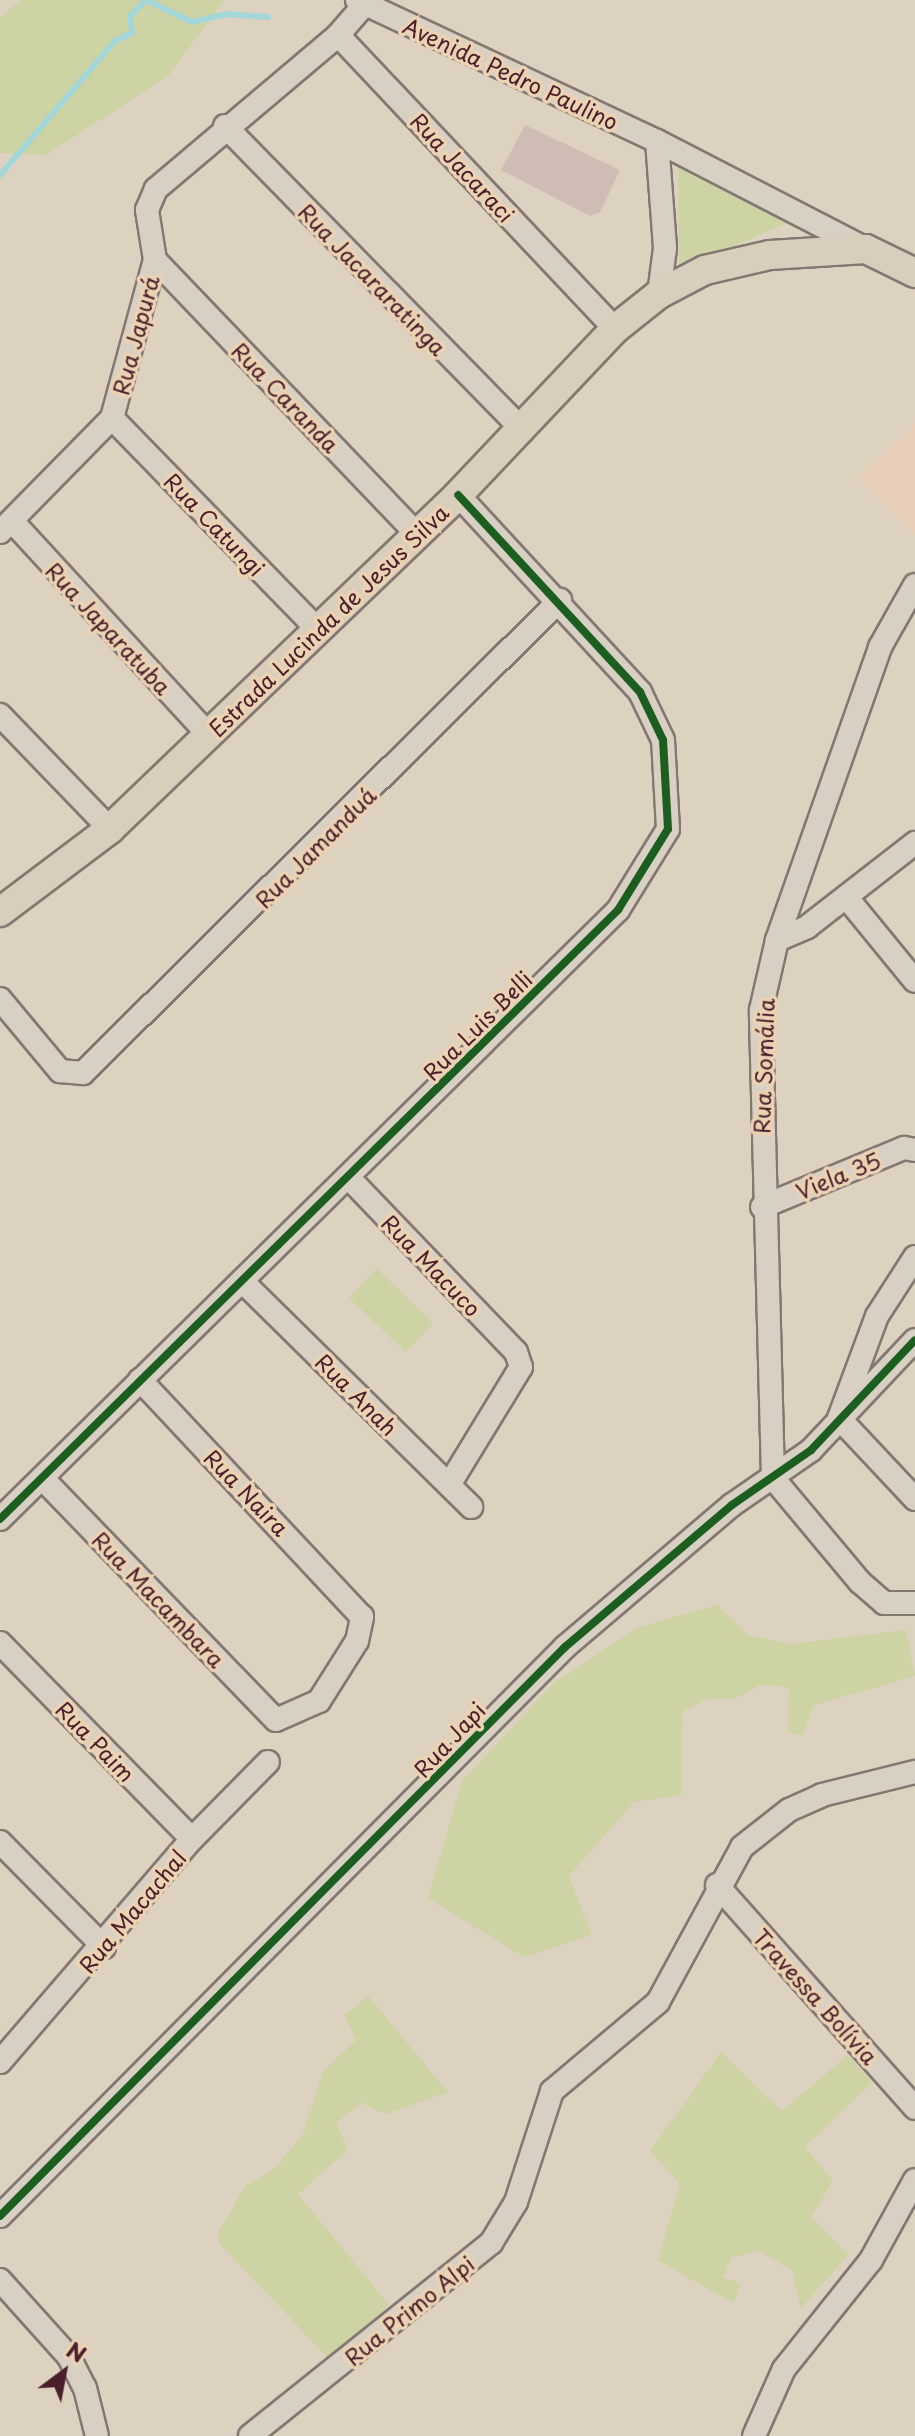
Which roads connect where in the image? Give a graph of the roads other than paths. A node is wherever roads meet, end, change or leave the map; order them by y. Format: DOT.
graph roads {
  1 [pos="361,2"];
  2 [pos="338,35"];
  3 [pos="225,126"];
  4 [pos="657,141"];
  5 [pos="866,249"];
  6 [pos="155,260"];
  7 [pos="915,273"];
  8 [pos="659,294"];
  9 [pos="615,329"];
  10 [pos="112,418"];
  11 [pos="523,430"];
  12 [pos="458,495"];
  13 [pos="6,526"];
  14 [pos="417,534"];
  15 [pos="915,585"];
  16 [pos="560,600"];
  17 [pos="319,631"];
  18 [pos="0,715"];
  19 [pos="208,734"];
  20 [pos="110,829"];
  21 [pos="915,843"];
  22 [pos="847,898"];
  23 [pos="0,912"];
  24 [pos="777,940"];
  25 [pos="915,981"];
  26 [pos="0,999"];
  27 [pos="915,1150"];
  28 [pos="349,1178"];
  29 [pos="762,1207"];
  30 [pos="915,1257"];
  31 [pos="242,1281"];
  32 [pos="910,1355"];
  33 [pos="140,1380"];
  34 [pos="839,1418"];
  35 [pos="773,1478"];
  36 [pos="43,1479"];
  37 [pos="449,1485"];
  38 [pos="915,1499"];
  39 [pos="471,1507"];
  40 [pos="0,1519"];
  41 [pos="915,1603"];
  42 [pos="0,1643"];
  43 [pos="276,1720"];
  44 [pos="268,1762"];
  45 [pos="915,1772"];
  46 [pos="192,1839"];
  47 [pos="0,1842"];
  48 [pos="717,1885"];
  49 [pos="104,1947"];
  50 [pos="0,2062"];
  51 [pos="915,2108"];
  52 [pos="915,2180"];
  53 [pos="0,2216"];
  54 [pos="0,2280"];
  55 [pos="97,2436"];
  56 [pos="250,2436"];
  57 [pos="754,2436"];
  1 -- 2 [label="street"];
  1 -- 4 [label="street, Avenida Pedro Paulino"];
  2 -- 3 [label="street, Rua Japurá"];
  2 -- 9 [label="street, Rua Jacaraci"];
  3 -- 6 [label="street, Rua Japurá"];
  3 -- 11 [label="street, Rua Jacararatinga"];
  4 -- 5 [label="street, Avenida Pedro Paulino"];
  4 -- 8 [label="street"];
  5 -- 7 [label="main road, Avenida Pedro Paulino"];
  5 -- 8 [label="main road, Estrada Lucinda de Jesus Silva"];
  6 -- 10 [label="street, Rua Japurá"];
  6 -- 14 [label="street, Rua Caranda"];
  8 -- 9 [label="main road, Estrada Lucinda de Jesus Silva"];
  9 -- 11 [label="main road, Estrada Lucinda de Jesus Silva"];
  10 -- 13 [label="street, Rua Japurá"];
  10 -- 17 [label="street, Rua Catungi"];
  11 -- 12 [label="main road, Estrada Lucinda de Jesus Silva"];
  12 -- 14 [label="main road, Estrada Lucinda de Jesus Silva"];
  12 -- 16 [label="street, Rua Luis Belli"];
  13 -- 19 [label="street, Rua Japaratuba"];
  14 -- 17 [label="main road, Estrada Lucinda de Jesus Silva"];
  15 -- 24 [label="street, Rua Somália"];
  16 -- 26 [label="street, Rua Jamanduá"];
  16 -- 28 [label="street, Rua Luis Belli"];
  17 -- 19 [label="main road, Estrada Lucinda de Jesus Silva"];
  18 -- 20 [label="street"];
  19 -- 20 [label="main road, Estrada Lucinda de Jesus Silva"];
  20 -- 23 [label="main road, Estrada Lucinda de Jesus Silva"];
  21 -- 22 [label="street"];
  22 -- 24 [label="street"];
  22 -- 25 [label="street"];
  24 -- 29 [label="street, Rua Somália"];
  27 -- 29 [label="street, Viela 35"];
  28 -- 31 [label="street, Rua Luis Belli"];
  28 -- 37 [label="street, Rua Macuco"];
  29 -- 35 [label="street, Rua Somália"];
  30 -- 34 [label="street"];
  31 -- 33 [label="street, Rua Luis Belli"];
  31 -- 37 [label="street, Rua Anah"];
  32 -- 34 [label="street, Rua Japi"];
  33 -- 36 [label="street, Rua Luis Belli"];
  33 -- 43 [label="street, Rua Naira"];
  34 -- 35 [label="street, Rua Japi"];
  34 -- 38 [label="street"];
  35 -- 41 [label="street"];
  35 -- 53 [label="street, Rua Japi"];
  36 -- 40 [label="street, Rua Luis Belli"];
  36 -- 43 [label="street, Rua Macambara"];
  37 -- 39 [label="street, Rua Anah"];
  42 -- 46 [label="street, Rua Paim"];
  44 -- 46 [label="street, Rua Macachal"];
  45 -- 48 [label="street, Rua Primo Alpi"];
  46 -- 49 [label="street, Rua Macachal"];
  47 -- 49 [label="street"];
  48 -- 51 [label="street, Travessa Bolívia"];
  48 -- 56 [label="street, Rua Primo Alpi"];
  49 -- 50 [label="street, Rua Macachal"];
  52 -- 57 [label="street"];
  54 -- 55 [label="street"];
}
